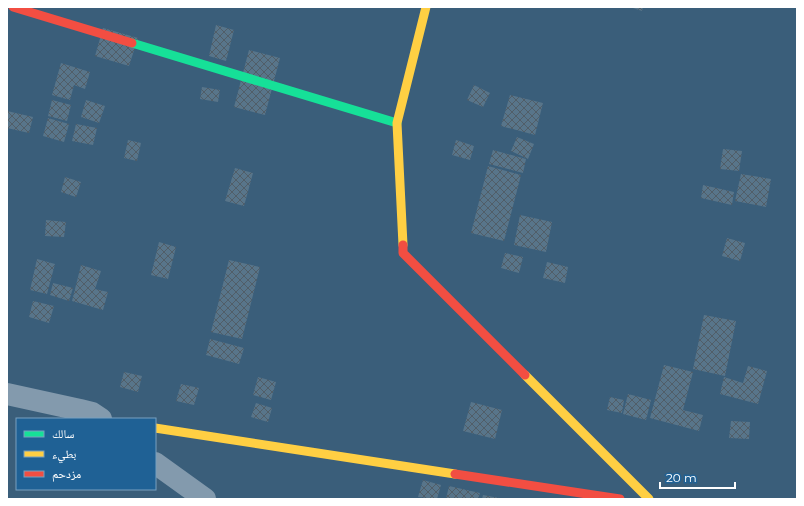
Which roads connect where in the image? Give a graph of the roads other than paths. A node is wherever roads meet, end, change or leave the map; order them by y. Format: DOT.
graph roads {
  1 [pos="13,7"];
  2 [pos="426,7"];
  3 [pos="397,123"];
  4 [pos="7,394"];
  5 [pos="100,418"];
  6 [pos="156,428"];
  7 [pos="156,464"];
  8 [pos="205,499"];
  9 [pos="620,499"];
  10 [pos="650,499"];
  1 -- 3 [label="street"];
  2 -- 3 [label="street"];
  3 -- 10 [label="street"];
  4 -- 5 [label="street"];
  6 -- 9 [label="street"];
  7 -- 8 [label="street"];
}
